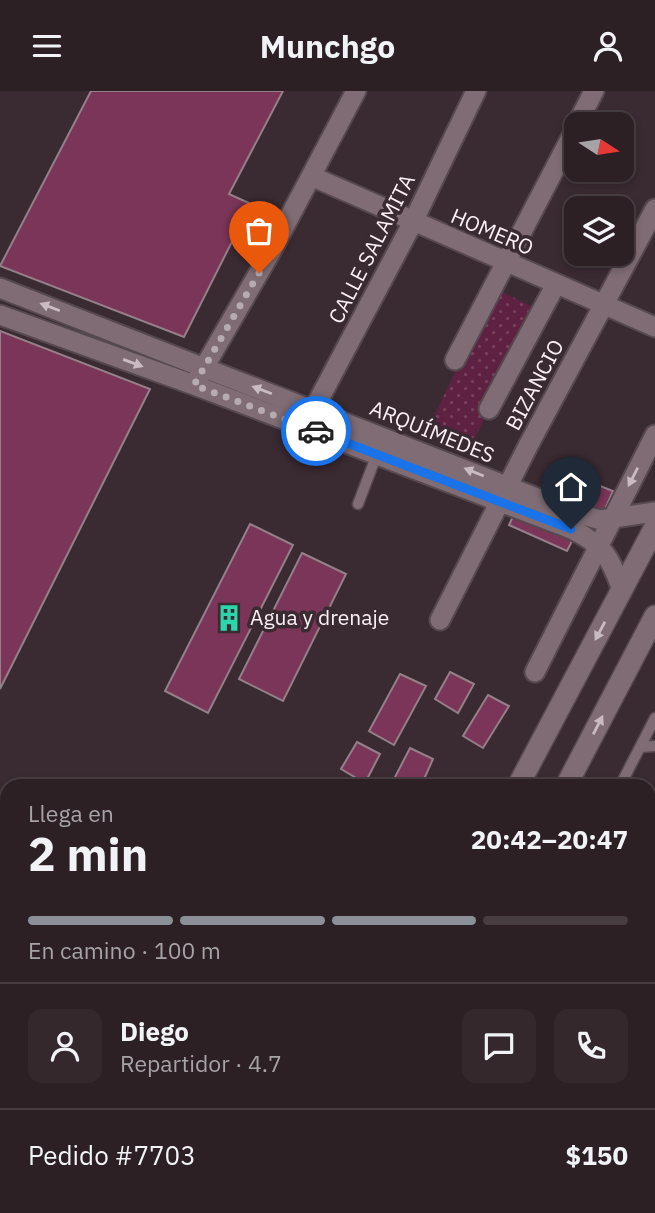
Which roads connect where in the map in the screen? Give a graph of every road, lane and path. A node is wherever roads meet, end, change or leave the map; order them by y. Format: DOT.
graph roads {
  1 [pos="356,91"];
  2 [pos="476,91"];
  3 [pos="594,91"];
  4 [pos="584,112"];
  5 [pos="564,152"];
  6 [pos="311,176"];
  7 [pos="655,209"];
  8 [pos="413,222"];
  9 [pos="508,263"];
  10 [pos="556,284"];
  11 [pos="0,288"];
  12 [pos="604,305"];
  13 [pos="0,315"];
  14 [pos="655,327"];
  15 [pos="455,360"];
  16 [pos="204,367"];
  17 [pos="194,385"];
  18 [pos="489,409"];
  19 [pos="309,418"];
  20 [pos="655,435"];
  21 [pos="380,445"];
  22 [pos="504,493"];
  23 [pos="358,504"];
  24 [pos="655,512"];
  25 [pos="612,519"];
  26 [pos="655,527"];
  27 [pos="600,545"];
  28 [pos="622,590"];
  29 [pos="655,616"];
  30 [pos="440,620"];
  31 [pos="535,672"];
  32 [pos="655,718"];
  33 [pos="655,746"];
  34 [pos="640,747"];
  35 [pos="522,779"];
  36 [pos="570,779"];
  37 [pos="624,779"];
  1 -- 6 [label="street"];
  2 -- 8 [label="street, CALLE SALAMITA"];
  3 -- 4 [label="street"];
  5 -- 9 [label="street"];
  6 -- 8 [label="street, HOMERO"];
  6 -- 16 [label="street"];
  7 -- 12 [label="street, BIZANCIO"];
  8 -- 9 [label="street, HOMERO"];
  8 -- 19 [label="street, CALLE SALAMITA"];
  9 -- 10 [label="street, HOMERO"];
  9 -- 15 [label="street"];
  10 -- 12 [label="street, HOMERO"];
  10 -- 18 [label="street"];
  16 -- 11 [label="street, ARQUÍMEDES, one-way"];
  12 -- 14 [label="street, HOMERO"];
  12 -- 22 [label="street, BIZANCIO"];
  13 -- 17 [label="street, ARQUÍMEDES, one-way"];
  16 -- 17 [label="street"];
  19 -- 16 [label="street, ARQUÍMEDES, one-way"];
  17 -- 19 [label="street, ARQUÍMEDES"];
  19 -- 21 [label="street, ARQUÍMEDES"];
  20 -- 25 [label="street, one-way"];
  21 -- 22 [label="street, ARQUÍMEDES"];
  21 -- 23 [label="lane"];
  22 -- 25 [label="street, ARQUÍMEDES"];
  22 -- 27 [label="street, ARQUÍMEDES"];
  22 -- 30 [label="street, BIZANCIO"];
  24 -- 25 [label="street, ARQUÍMEDES"];
  25 -- 27 [label="street"];
  26 -- 28 [label="main road"];
  27 -- 28 [label="street"];
  27 -- 31 [label="street"];
  28 -- 35 [label="main road, one-way"];
  36 -- 29 [label="main road, one-way"];
  32 -- 34 [label="lane"];
  33 -- 34 [label="lane"];
  34 -- 37 [label="lane"];
}
